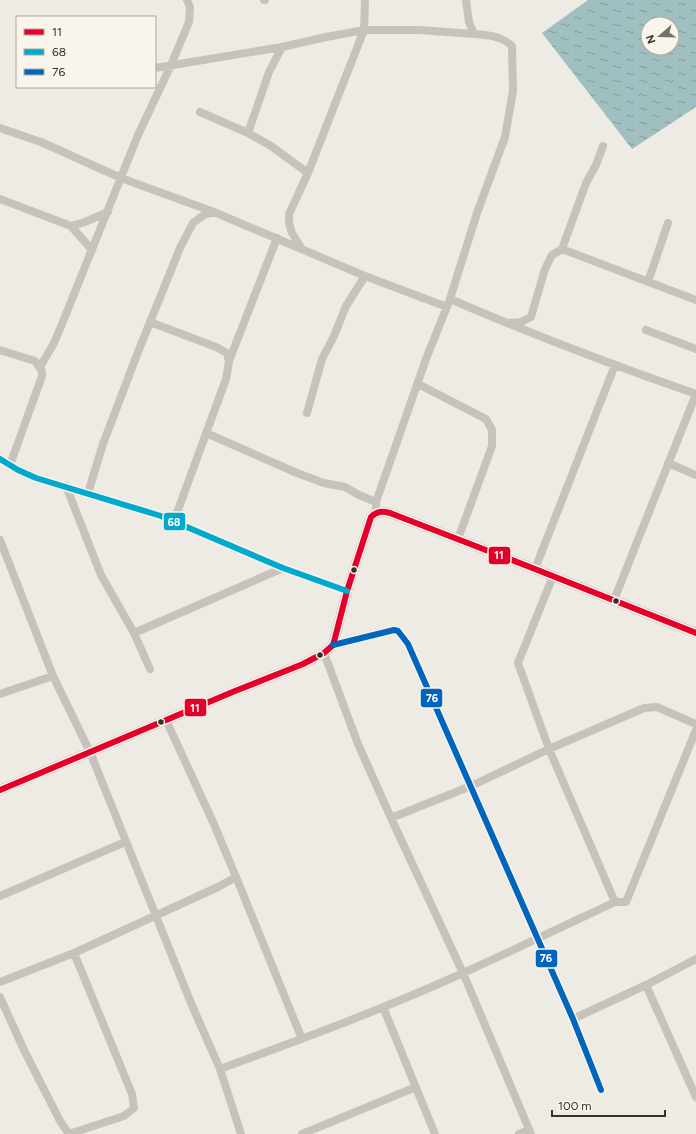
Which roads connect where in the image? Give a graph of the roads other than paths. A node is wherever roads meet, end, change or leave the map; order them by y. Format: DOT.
graph roads {
  1 [pos="188,0"];
  2 [pos="365,0"];
  3 [pos="466,0"];
  4 [pos="364,30"];
  5 [pos="474,34"];
  6 [pos="282,47"];
  7 [pos="171,65"];
  8 [pos="156,68"];
  9 [pos="200,112"];
  10 [pos="0,128"];
  11 [pos="248,133"];
  12 [pos="603,146"];
  13 [pos="308,173"];
  14 [pos="121,178"];
  15 [pos="0,199"];
  16 [pos="108,212"];
  17 [pos="214,212"];
  18 [pos="668,223"];
  19 [pos="71,226"];
  20 [pos="277,238"];
  21 [pos="302,249"];
  22 [pos="92,250"];
  23 [pos="562,250"];
  24 [pos="365,276"];
  25 [pos="648,282"];
  26 [pos="696,300"];
  27 [pos="448,303"];
  28 [pos="150,322"];
  29 [pos="504,323"];
  30 [pos="646,330"];
  31 [pos="696,349"];
  32 [pos="0,350"];
  33 [pos="229,362"];
  34 [pos="615,365"];
  35 [pos="40,367"];
  36 [pos="418,384"];
  37 [pos="696,394"];
  38 [pos="307,413"];
  39 [pos="206,433"];
  40 [pos="0,459"];
  41 [pos="668,463"];
  42 [pos="10,465"];
  43 [pos="696,475"];
  44 [pos="66,486"];
  45 [pos="88,493"];
  46 [pos="376,502"];
  47 [pos="376,512"];
  48 [pos="174,522"];
  49 [pos="458,539"];
  50 [pos="0,540"];
  51 [pos="283,568"];
  52 [pos="535,569"];
  53 [pos="553,576"];
  54 [pos="347,591"];
  55 [pos="614,600"];
  56 [pos="134,633"];
  57 [pos="696,633"];
  58 [pos="333,644"];
  59 [pos="324,653"];
  60 [pos="150,669"];
  61 [pos="53,676"];
  62 [pos="0,694"];
  63 [pos="166,720"];
  64 [pos="696,724"];
  65 [pos="696,730"];
  66 [pos="549,749"];
  67 [pos="90,752"];
  68 [pos="471,786"];
  69 [pos="0,790"];
  70 [pos="391,818"];
  71 [pos="126,842"];
  72 [pos="236,877"];
  73 [pos="0,896"];
  74 [pos="615,902"];
  75 [pos="156,916"];
  76 [pos="537,939"];
  77 [pos="74,953"];
  78 [pos="695,957"];
  79 [pos="463,973"];
  80 [pos="0,982"];
  81 [pos="646,985"];
  82 [pos="0,997"];
  83 [pos="383,1007"];
  84 [pos="572,1019"];
  85 [pos="302,1039"];
  86 [pos="220,1069"];
  87 [pos="416,1087"];
  88 [pos="601,1090"];
  89 [pos="696,1097"];
  90 [pos="530,1132"];
  91 [pos="69,1134"];
  92 [pos="241,1134"];
  93 [pos="302,1134"];
  94 [pos="435,1134"];
  95 [pos="519,1134"];
  1 -- 7 [label="street"];
  2 -- 4 [label="street"];
  3 -- 5 [label="street"];
  4 -- 5 [label="street"];
  4 -- 6 [label="street"];
  4 -- 13 [label="street"];
  5 -- 27 [label="street"];
  6 -- 7 [label="street"];
  6 -- 11 [label="street"];
  7 -- 8 [label="street"];
  7 -- 14 [label="street"];
  9 -- 11 [label="street"];
  10 -- 14 [label="street"];
  11 -- 13 [label="street"];
  12 -- 23 [label="street"];
  13 -- 21 [label="street"];
  14 -- 16 [label="street"];
  14 -- 17 [label="street"];
  15 -- 19 [label="street"];
  16 -- 19 [label="street"];
  16 -- 22 [label="street"];
  17 -- 20 [label="street"];
  17 -- 28 [label="street"];
  18 -- 25 [label="street"];
  19 -- 22 [label="street"];
  20 -- 21 [label="street"];
  20 -- 33 [label="street"];
  21 -- 24 [label="street"];
  22 -- 35 [label="street"];
  23 -- 25 [label="street"];
  23 -- 29 [label="street"];
  24 -- 27 [label="street"];
  24 -- 38 [label="street"];
  25 -- 26 [label="street"];
  27 -- 29 [label="street"];
  27 -- 36 [label="street"];
  28 -- 33 [label="street"];
  28 -- 45 [label="street"];
  29 -- 34 [label="street"];
  30 -- 31 [label="street"];
  32 -- 35 [label="street"];
  33 -- 39 [label="street"];
  34 -- 37 [label="street"];
  34 -- 52 [label="street"];
  35 -- 42 [label="street"];
  36 -- 46 [label="street"];
  36 -- 49 [label="street"];
  37 -- 41 [label="street"];
  39 -- 46 [label="street"];
  39 -- 48 [label="street"];
  40 -- 42 [label="street"];
  41 -- 43 [label="street"];
  41 -- 55 [label="street"];
  42 -- 44 [label="street"];
  44 -- 45 [label="street"];
  44 -- 56 [label="street"];
  45 -- 48 [label="street"];
  46 -- 47 [label="street"];
  47 -- 49 [label="street"];
  47 -- 54 [label="street"];
  48 -- 51 [label="street"];
  49 -- 52 [label="street"];
  50 -- 61 [label="street"];
  51 -- 54 [label="street"];
  51 -- 56 [label="street"];
  52 -- 53 [label="street"];
  53 -- 55 [label="street"];
  53 -- 66 [label="street"];
  54 -- 58 [label="street"];
  55 -- 57 [label="street"];
  56 -- 60 [label="street"];
  58 -- 59 [label="street"];
  58 -- 68 [label="street"];
  59 -- 63 [label="street"];
  59 -- 70 [label="street"];
  61 -- 62 [label="street"];
  61 -- 67 [label="street"];
  63 -- 67 [label="street"];
  63 -- 72 [label="street"];
  64 -- 66 [label="street"];
  65 -- 74 [label="street"];
  66 -- 68 [label="street"];
  66 -- 74 [label="street"];
  67 -- 69 [label="street"];
  67 -- 71 [label="street"];
  68 -- 70 [label="street"];
  68 -- 76 [label="street"];
  70 -- 79 [label="street"];
  71 -- 73 [label="street"];
  71 -- 75 [label="street"];
  72 -- 75 [label="street"];
  72 -- 85 [label="street"];
  74 -- 76 [label="street"];
  75 -- 77 [label="street"];
  75 -- 86 [label="street"];
  76 -- 79 [label="street"];
  76 -- 84 [label="street"];
  77 -- 80 [label="street"];
  77 -- 91 [label="street"];
  78 -- 81 [label="street"];
  79 -- 83 [label="street"];
  79 -- 90 [label="street"];
  81 -- 84 [label="street"];
  81 -- 89 [label="street"];
  82 -- 91 [label="street"];
  83 -- 85 [label="street"];
  83 -- 87 [label="street"];
  84 -- 88 [label="street"];
  85 -- 86 [label="street"];
  86 -- 92 [label="street"];
  87 -- 93 [label="street"];
  87 -- 94 [label="street"];
  90 -- 95 [label="street"];
}
